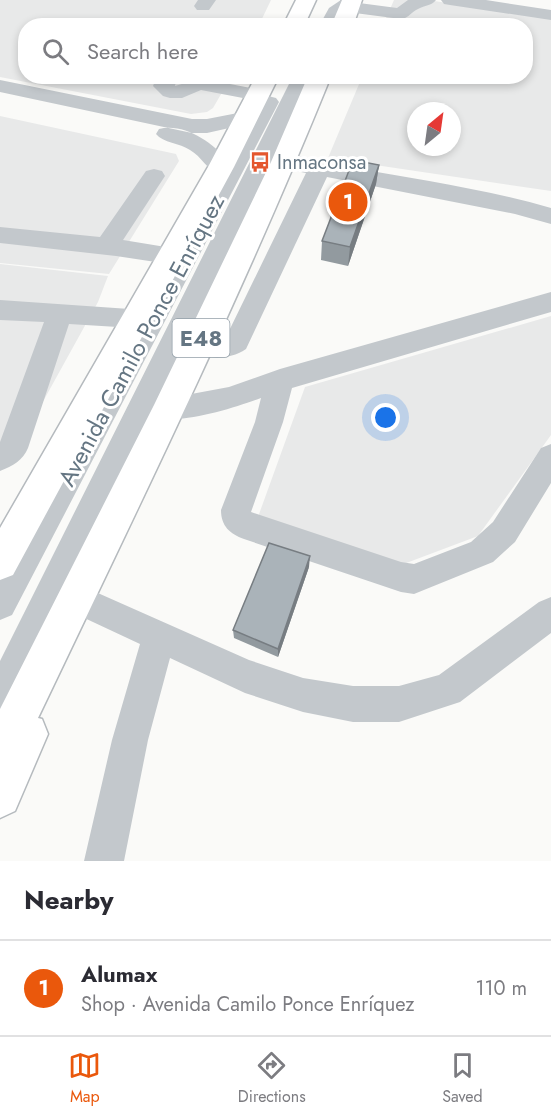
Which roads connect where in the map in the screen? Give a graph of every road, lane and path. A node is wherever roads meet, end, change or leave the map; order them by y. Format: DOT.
graph roads {
  1 [pos="306,0"];
  2 [pos="314,0"];
  3 [pos="427,0"];
  4 [pos="450,0"];
  5 [pos="349,8"];
  6 [pos="551,15"];
  7 [pos="297,18"];
  8 [pos="314,18"];
  9 [pos="332,18"];
  10 [pos="401,18"];
  11 [pos="164,84"];
  12 [pos="190,84"];
  13 [pos="210,84"];
  14 [pos="278,84"];
  15 [pos="299,84"];
  16 [pos="317,84"];
  17 [pos="0,86"];
  18 [pos="258,96"];
  19 [pos="0,100"];
  20 [pos="284,162"];
  21 [pos="220,167"];
  22 [pos="320,168"];
  23 [pos="154,176"];
  24 [pos="551,216"];
  25 [pos="0,235"];
  26 [pos="106,246"];
  27 [pos="171,256"];
  28 [pos="551,302"];
  29 [pos="0,310"];
  30 [pos="60,313"];
  31 [pos="137,318"];
  32 [pos="198,345"];
  33 [pos="280,380"];
  34 [pos="168,409"];
  35 [pos="551,457"];
  36 [pos="0,458"];
  37 [pos="0,563"];
  38 [pos="75,597"];
  39 [pos="0,604"];
  40 [pos="551,613"];
  41 [pos="159,636"];
  42 [pos="0,698"];
  43 [pos="0,753"];
  44 [pos="0,796"];
  45 [pos="104,861"];
  1 -- 7 [label="main road"];
  2 -- 8 [label="street"];
  3 -- 10 [label="street"];
  4 -- 6 [label="street"];
  5 -- 9 [label="street"];
  5 -- 10 [label="street"];
  11 -- 12 [label="street"];
  13 -- 18 [label="street"];
  14 -- 39 [label="street, Avenida Camilo Ponce Enríquez"];
  15 -- 42 [label="street, Avenida Camilo Ponce Enríquez"];
  16 -- 20 [label="main road, Avenida Camilo Ponce Enríquez / E48"];
  17 -- 18 [label="street"];
  18 -- 21 [label="main road, Avenida Camilo Ponce Enríquez / E48"];
  19 -- 21 [label="street"];
  20 -- 22 [label="street"];
  20 -- 32 [label="main road, Avenida Camilo Ponce Enríquez / E48"];
  21 -- 27 [label="main road, Avenida Camilo Ponce Enríquez / E48"];
  22 -- 24 [label="street"];
  22 -- 32 [label="street"];
  23 -- 26 [label="street"];
  25 -- 26 [label="street"];
  26 -- 27 [label="street"];
  27 -- 31 [label="main road, Avenida Camilo Ponce Enríquez / E48"];
  28 -- 33 [label="street"];
  29 -- 30 [label="street"];
  30 -- 31 [label="street"];
  30 -- 36 [label="street"];
  31 -- 37 [label="main road, Avenida Camilo Ponce Enríquez / E48"];
  32 -- 34 [label="main road, Avenida Camilo Ponce Enríquez / E48"];
  33 -- 34 [label="street"];
  33 -- 35 [label="street"];
  34 -- 38 [label="main road, Avenida Camilo Ponce Enríquez / E48"];
  38 -- 41 [label="street"];
  38 -- 43 [label="main road, Avenida Camilo Ponce Enríquez / E48"];
  38 -- 44 [label="main road, Avenida Camilo Ponce Enríquez / E48"];
  40 -- 41 [label="street"];
  41 -- 45 [label="street"];
}
